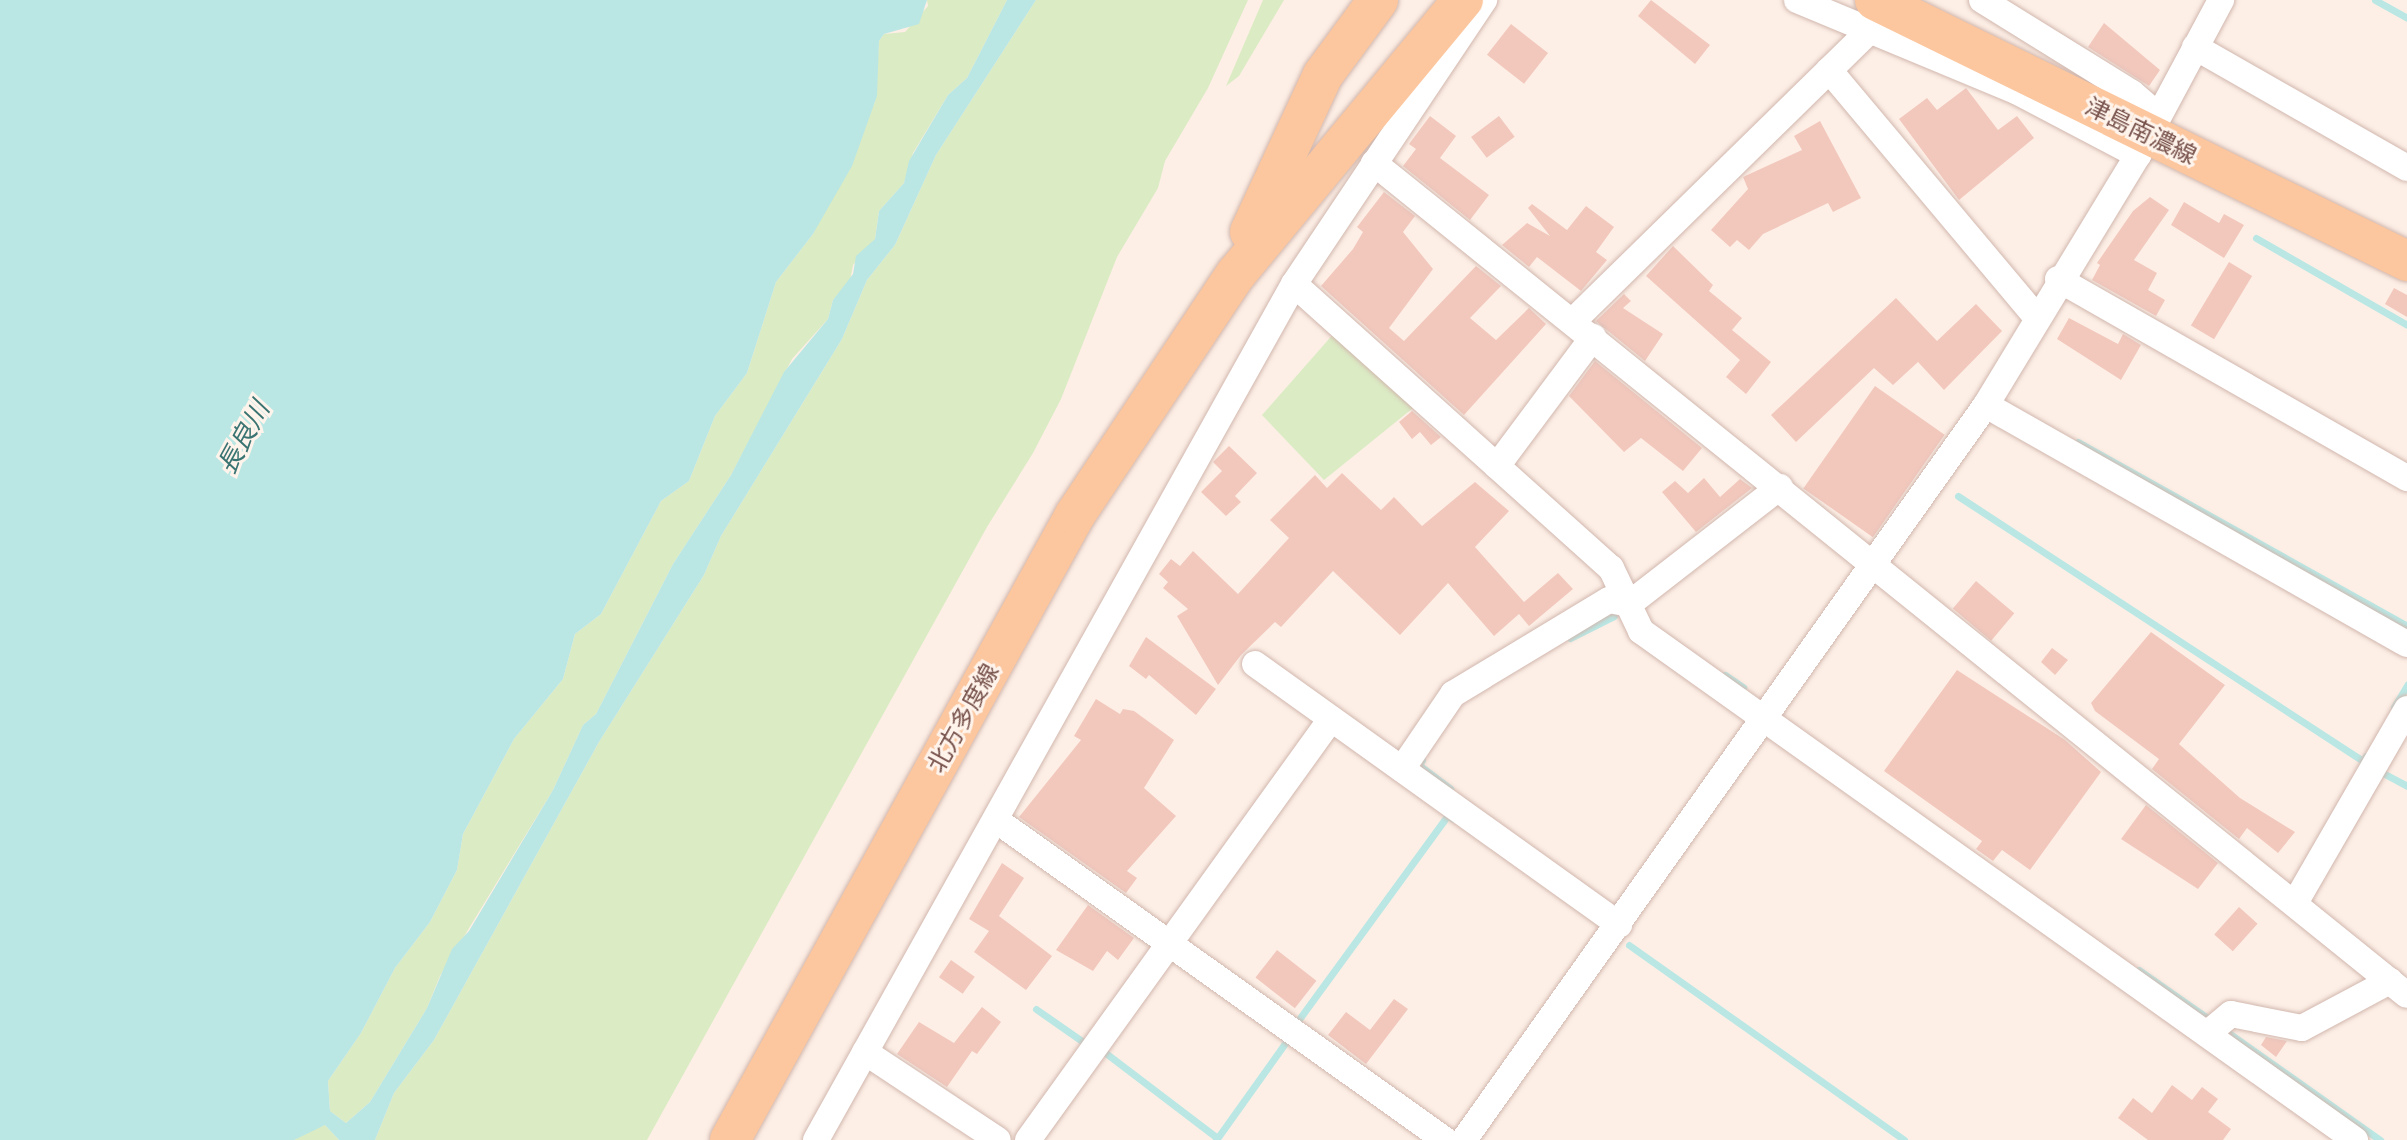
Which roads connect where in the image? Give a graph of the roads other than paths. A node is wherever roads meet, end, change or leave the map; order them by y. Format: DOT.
graph roads {
  1 [pos="1378,0"];
  2 [pos="1463,0"];
  3 [pos="1484,0"];
  4 [pos="1797,0"];
  5 [pos="1982,0"];
  6 [pos="2221,0"];
  7 [pos="1873,15"];
  8 [pos="2195,47"];
  9 [pos="1829,70"];
  10 [pos="2147,135"];
  11 [pos="1374,163"];
  12 [pos="2407,168"];
  13 [pos="2407,261"];
  14 [pos="2058,279"];
  15 [pos="1294,284"];
  16 [pos="1212,306"];
  17 [pos="2036,317"];
  18 [pos="1583,329"];
  19 [pos="1986,405"];
  20 [pos="1497,466"];
  21 [pos="2407,478"];
  22 [pos="1780,487"];
  23 [pos="1874,562"];
  24 [pos="1629,604"];
  25 [pos="2407,644"];
  26 [pos="1255,664"];
  27 [pos="2407,709"];
  28 [pos="1331,719"];
  29 [pos="1764,719"];
  30 [pos="1402,769"];
  31 [pos="996,820"];
  32 [pos="2295,903"];
  33 [pos="1619,925"];
  34 [pos="1171,945"];
  35 [pos="2398,988"];
  36 [pos="2207,1034"];
  37 [pos="865,1052"];
  38 [pos="730,1140"];
  39 [pos="816,1140"];
  40 [pos="998,1140"];
  41 [pos="1028,1140"];
  42 [pos="1445,1140"];
  43 [pos="1464,1140"];
  44 [pos="2355,1140"];
  1 -- 16 [label="main road"];
  2 -- 16 [label="main road"];
  3 -- 11 [label="street"];
  4 -- 7 [label="street"];
  5 -- 10 [label="street"];
  6 -- 8 [label="street"];
  7 -- 9 [label="street"];
  7 -- 10 [label="main road, 津島南濃線"];
  8 -- 10 [label="street"];
  8 -- 12 [label="street"];
  9 -- 17 [label="street"];
  9 -- 18 [label="street"];
  10 -- 13 [label="main road, 津島南濃線"];
  10 -- 14 [label="street"];
  11 -- 15 [label="street"];
  11 -- 18 [label="street"];
  14 -- 17 [label="street"];
  14 -- 21 [label="street"];
  15 -- 20 [label="street"];
  15 -- 31 [label="street"];
  16 -- 38 [label="main road, 北方多度線"];
  17 -- 19 [label="street"];
  18 -- 20 [label="street"];
  18 -- 22 [label="street"];
  19 -- 23 [label="street"];
  19 -- 25 [label="street"];
  20 -- 24 [label="street"];
  22 -- 23 [label="street"];
  22 -- 24 [label="street"];
  23 -- 29 [label="street"];
  23 -- 32 [label="street"];
  24 -- 29 [label="street"];
  24 -- 30 [label="street"];
  26 -- 28 [label="street"];
  27 -- 32 [label="street"];
  28 -- 30 [label="street"];
  28 -- 34 [label="street"];
  29 -- 33 [label="street"];
  29 -- 36 [label="street"];
  30 -- 33 [label="street"];
  31 -- 34 [label="street"];
  31 -- 37 [label="street"];
  32 -- 35 [label="street"];
  33 -- 43 [label="street"];
  34 -- 41 [label="street"];
  34 -- 42 [label="street"];
  35 -- 36 [label="street"];
  36 -- 44 [label="street"];
  37 -- 39 [label="street"];
  37 -- 40 [label="street"];
}
